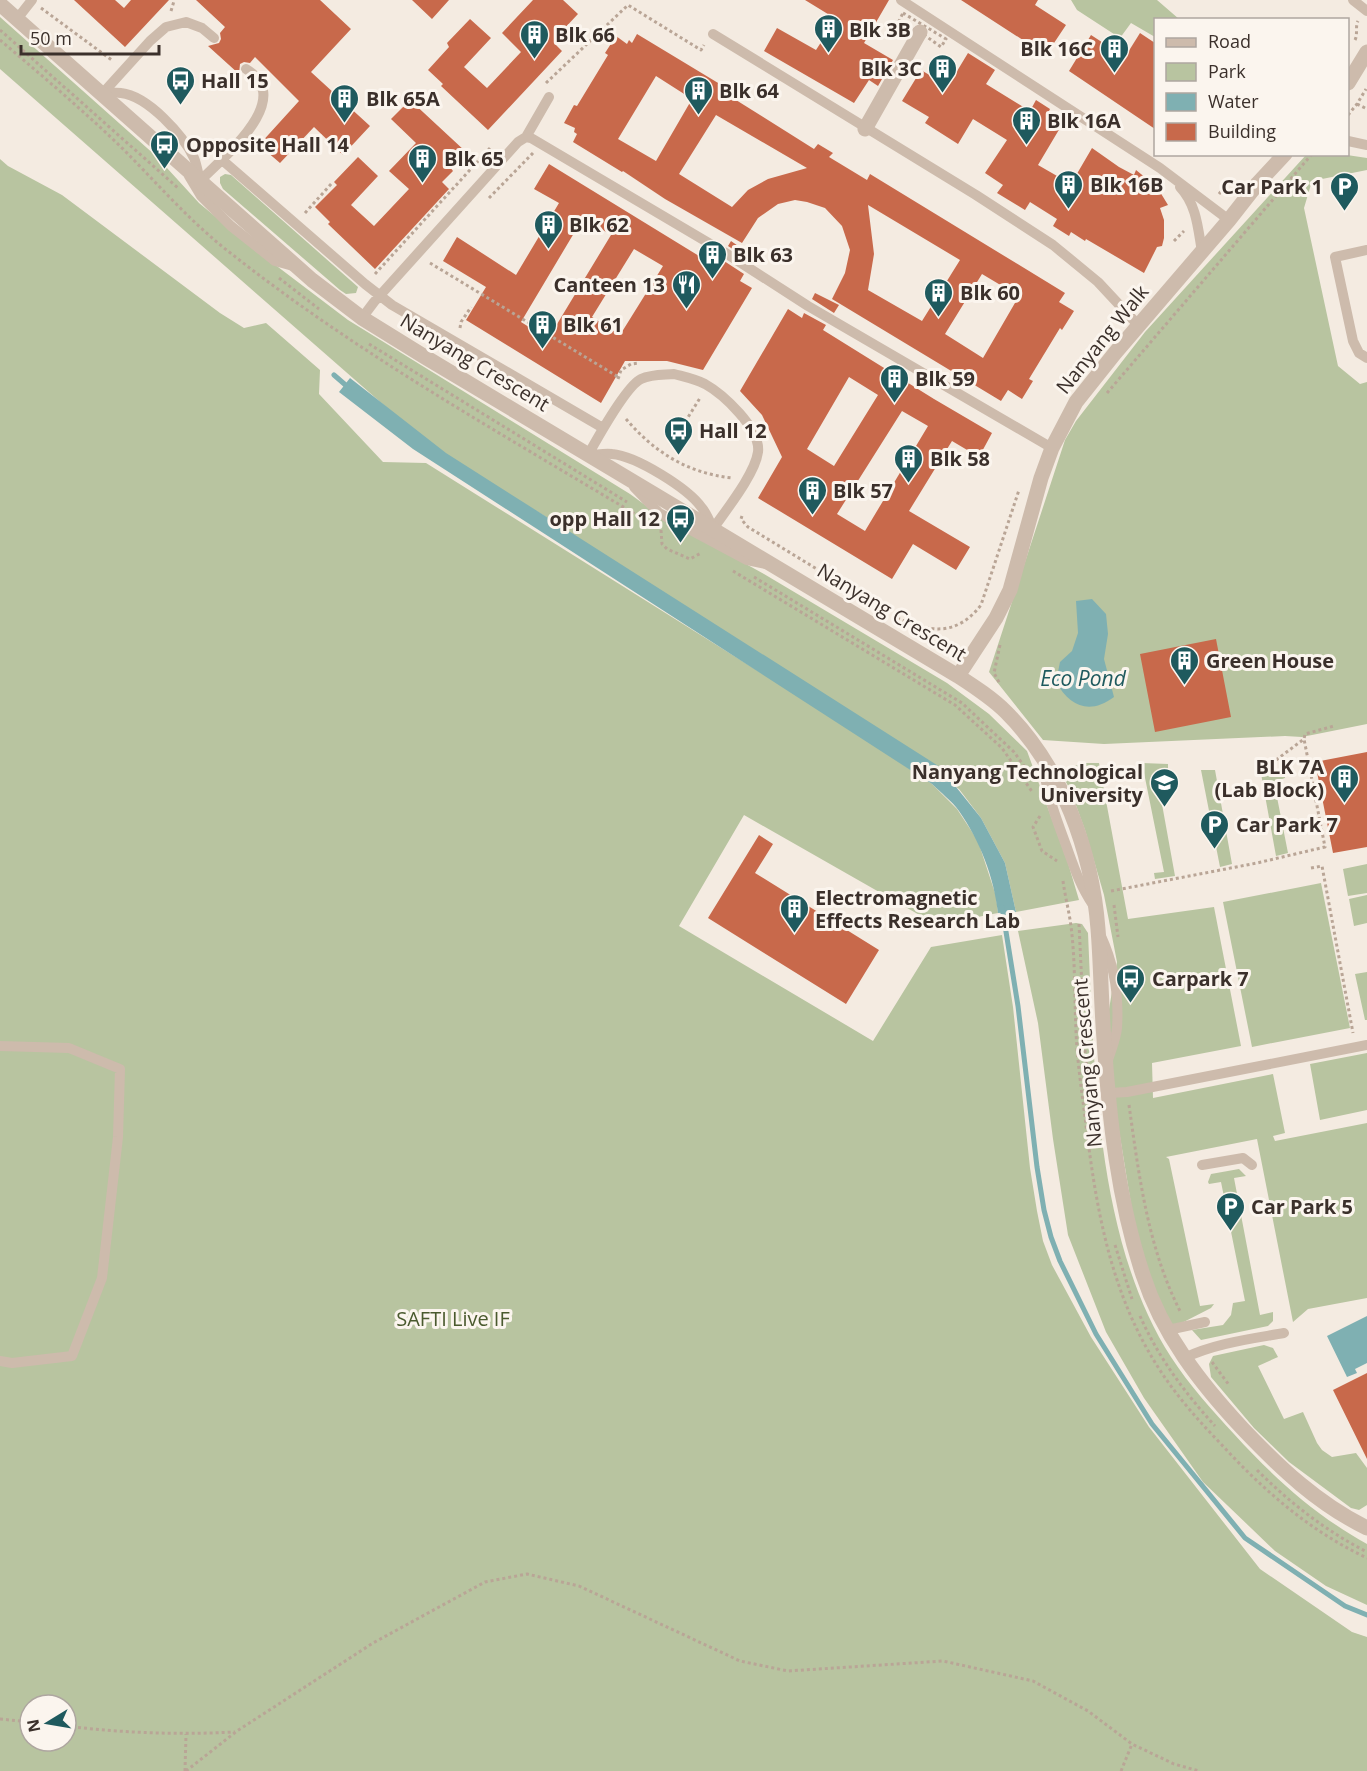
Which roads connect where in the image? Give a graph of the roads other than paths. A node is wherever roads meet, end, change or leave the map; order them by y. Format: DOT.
graph roads {
  1 [pos="32,0"];
  2 [pos="902,0"];
  3 [pos="1353,0"];
  4 [pos="0,4"];
  5 [pos="1365,10"];
  6 [pos="17,19"];
  7 [pos="920,32"];
  8 [pos="712,34"];
  9 [pos="214,38"];
  10 [pos="1367,52"];
  11 [pos="246,69"];
  12 [pos="1349,80"];
  13 [pos="102,94"];
  14 [pos="549,97"];
  15 [pos="865,129"];
  16 [pos="526,137"];
  17 [pos="1349,141"];
  18 [pos="1367,145"];
  19 [pos="1283,156"];
  20 [pos="221,159"];
  21 [pos="183,166"];
  22 [pos="1160,168"];
  23 [pos="200,181"];
  24 [pos="1229,220"];
  25 [pos="1362,251"];
  26 [pos="1202,252"];
  27 [pos="299,268"];
  28 [pos="380,295"];
  29 [pos="362,318"];
  30 [pos="1139,326"];
  31 [pos="1367,358"];
  32 [pos="603,428"];
  33 [pos="1052,448"];
  34 [pos="588,455"];
  35 [pos="622,475"];
  36 [pos="713,529"];
  37 [pos="778,567"];
  38 [pos="958,676"];
  39 [pos="1367,1045"];
  40 [pos="0,1046"];
  41 [pos="1108,1094"];
  42 [pos="1202,1165"];
  43 [pos="1251,1165"];
  44 [pos="1205,1322"];
  45 [pos="1168,1330"];
  46 [pos="1284,1332"];
  47 [pos="1184,1358"];
  48 [pos="0,1361"];
  49 [pos="1366,1527"];
  1 -- 6 [label="lane"];
  2 -- 22 [label="lane"];
  3 -- 5 [label="lane"];
  4 -- 6 [label="street, Nanyang Crescent"];
  6 -- 13 [label="street, Nanyang Crescent"];
  7 -- 15 [label="street"];
  8 -- 15 [label="lane"];
  9 -- 13 [label="lane"];
  10 -- 12 [label="street"];
  11 -- 20 [label="lane"];
  13 -- 21 [label="street, Nanyang Crescent"];
  13 -- 23 [label="lane"];
  14 -- 16 [label="lane"];
  15 -- 30 [label="lane"];
  16 -- 28 [label="lane"];
  16 -- 33 [label="lane"];
  17 -- 18 [label="lane"];
  19 -- 24 [label="street, Nanyang Walk"];
  20 -- 23 [label="lane"];
  20 -- 28 [label="lane"];
  21 -- 23 [label="street, Nanyang Crescent"];
  21 -- 27 [label="lane"];
  22 -- 24 [label="lane"];
  22 -- 26 [label="lane"];
  23 -- 27 [label="street, Nanyang Crescent"];
  24 -- 26 [label="street, Nanyang Walk"];
  25 -- 31 [label="lane"];
  26 -- 30 [label="street, Nanyang Walk"];
  27 -- 29 [label="street, Nanyang Crescent"];
  28 -- 29 [label="lane"];
  28 -- 32 [label="lane"];
  29 -- 34 [label="street, Nanyang Crescent"];
  30 -- 33 [label="street, Nanyang Walk"];
  32 -- 34 [label="lane"];
  32 -- 36 [label="lane"];
  33 -- 38 [label="street, Nanyang Walk"];
  34 -- 35 [label="street, Nanyang Crescent"];
  34 -- 36 [label="lane"];
  35 -- 36 [label="street, Nanyang Crescent"];
  35 -- 37 [label="lane"];
  36 -- 37 [label="street, Nanyang Crescent"];
  37 -- 38 [label="street, Nanyang Crescent"];
  38 -- 41 [label="street, Nanyang Crescent"];
  39 -- 41 [label="lane"];
  40 -- 48 [label="lane"];
  41 -- 45 [label="street, Nanyang Crescent"];
  42 -- 43 [label="lane"];
  44 -- 45 [label="lane"];
  45 -- 47 [label="street, Nanyang Crescent"];
  46 -- 47 [label="lane"];
  47 -- 49 [label="street, Nanyang Crescent"];
}
